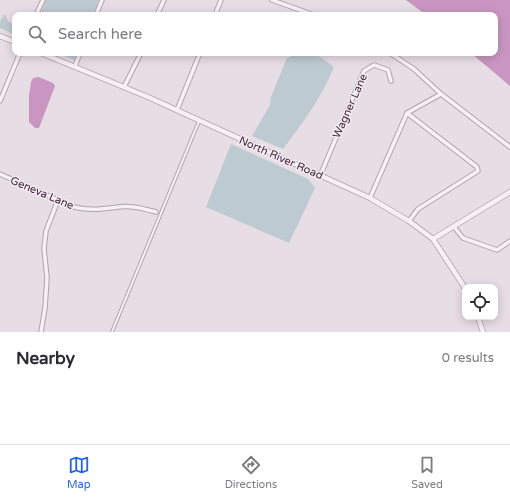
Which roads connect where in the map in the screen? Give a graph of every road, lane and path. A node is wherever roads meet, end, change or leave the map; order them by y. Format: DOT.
graph roads {
  1 [pos="43,0"];
  2 [pos="102,0"];
  3 [pos="164,0"];
  4 [pos="221,0"];
  5 [pos="272,0"];
  6 [pos="37,12"];
  7 [pos="97,12"];
  8 [pos="158,12"];
  9 [pos="216,12"];
  10 [pos="306,12"];
  11 [pos="0,36"];
  12 [pos="12,41"];
  13 [pos="19,56"];
  14 [pos="49,56"];
  15 [pos="79,56"];
  16 [pos="140,56"];
  17 [pos="199,56"];
  18 [pos="394,56"];
  19 [pos="75,66"];
  20 [pos="391,81"];
  21 [pos="124,87"];
  22 [pos="441,94"];
  23 [pos="0,101"];
  24 [pos="177,110"];
  25 [pos="407,113"];
  26 [pos="199,121"];
  27 [pos="510,147"];
  28 [pos="0,174"];
  29 [pos="320,176"];
  30 [pos="510,192"];
  31 [pos="370,198"];
  32 [pos="58,200"];
  33 [pos="156,212"];
  34 [pos="409,221"];
  35 [pos="454,227"];
  36 [pos="433,239"];
  37 [pos="510,241"];
  38 [pos="462,284"];
  39 [pos="479,320"];
  40 [pos="41,332"];
  41 [pos="112,332"];
  42 [pos="483,332"];
  1 -- 6 [label="street"];
  2 -- 7 [label="street"];
  3 -- 8 [label="street"];
  4 -- 9 [label="street"];
  5 -- 10 [label="street"];
  11 -- 12 [label="street"];
  13 -- 23 [label="street"];
  14 -- 19 [label="street, North River Road"];
  15 -- 19 [label="street"];
  16 -- 21 [label="street"];
  17 -- 24 [label="street"];
  18 -- 22 [label="street"];
  19 -- 21 [label="street, North River Road"];
  20 -- 29 [label="street, Wagner Lane"];
  21 -- 24 [label="street, North River Road"];
  22 -- 25 [label="street"];
  22 -- 27 [label="street"];
  24 -- 26 [label="street, North River Road"];
  25 -- 31 [label="street"];
  25 -- 34 [label="street"];
  26 -- 29 [label="street, North River Road"];
  26 -- 41 [label="lane"];
  28 -- 32 [label="street, Geneva Lane"];
  29 -- 31 [label="street, North River Road"];
  30 -- 35 [label="street"];
  31 -- 34 [label="street, North River Road"];
  32 -- 33 [label="street, Geneva Lane"];
  32 -- 40 [label="street"];
  34 -- 36 [label="street, North River Road"];
  35 -- 36 [label="street"];
  35 -- 37 [label="street"];
  36 -- 38 [label="street, North River Road"];
  39 -- 42 [label="street"];
}
